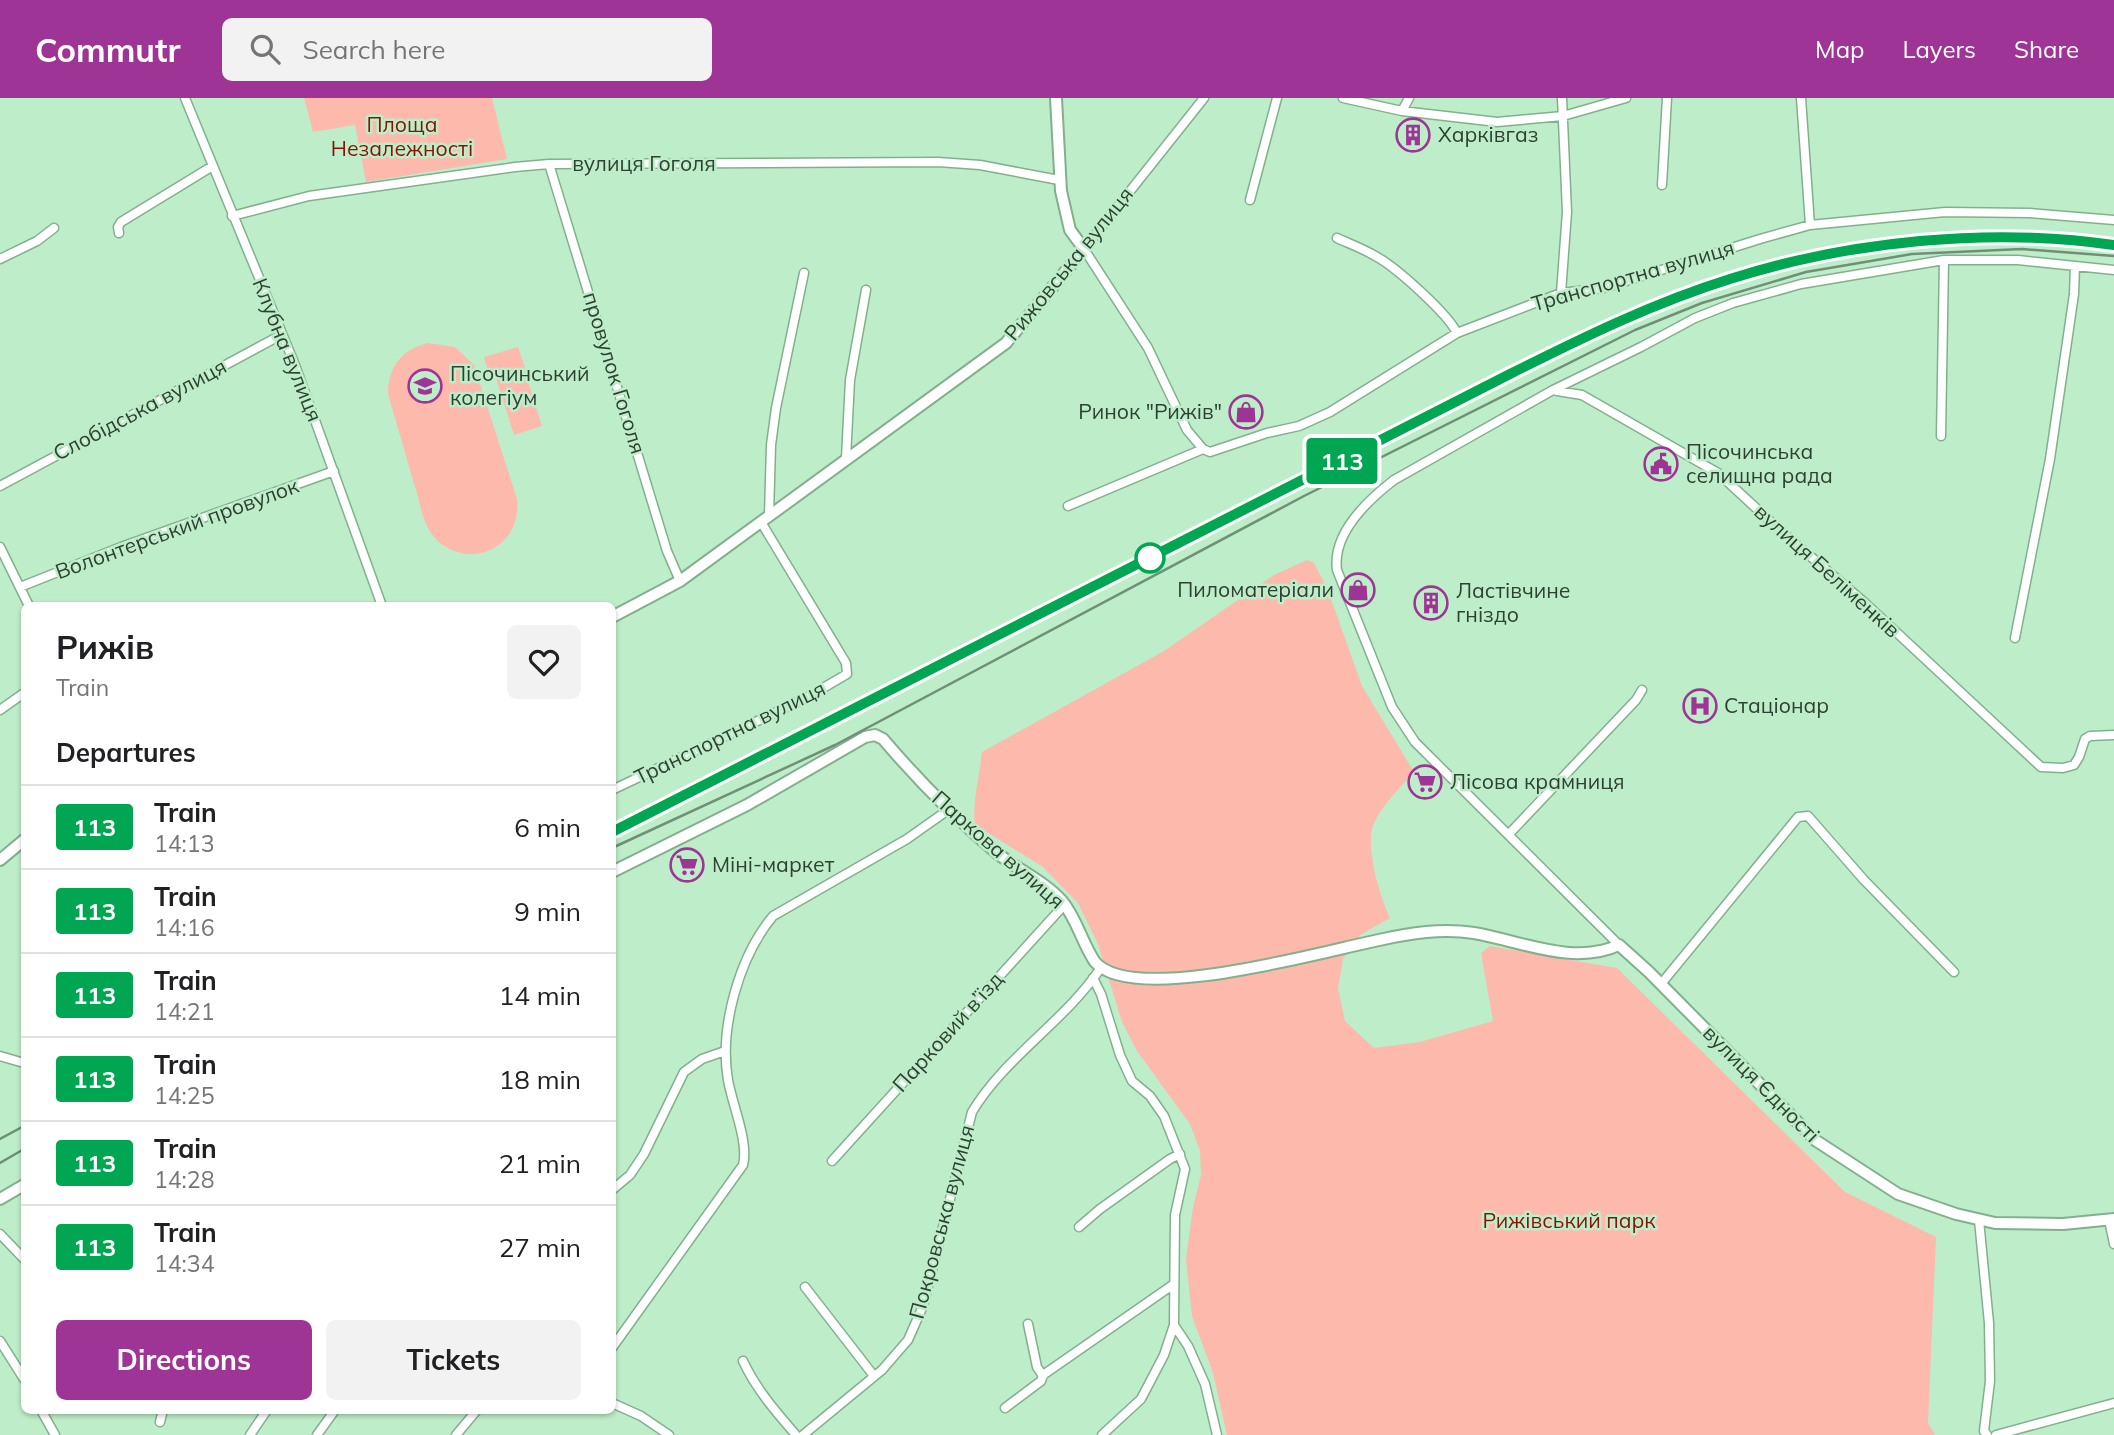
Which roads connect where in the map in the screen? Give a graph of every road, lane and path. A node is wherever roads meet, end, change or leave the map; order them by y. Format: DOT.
graph roads {
  1 [pos="185,98"];
  2 [pos="1056,98"];
  3 [pos="1204,98"];
  4 [pos="1276,98"];
  5 [pos="1343,98"];
  6 [pos="1409,98"];
  7 [pos="1562,98"];
  8 [pos="1626,98"];
  9 [pos="1667,98"];
  10 [pos="1801,98"];
  11 [pos="1402,111"];
  12 [pos="1563,116"];
  13 [pos="549,164"];
  14 [pos="211,167"];
  15 [pos="1059,180"];
  16 [pos="1662,185"];
  17 [pos="1250,200"];
  18 [pos="232,216"];
  19 [pos="2114,220"];
  20 [pos="1810,225"];
  21 [pos="54,228"];
  22 [pos="119,233"];
  23 [pos="1337,238"];
  24 [pos="1084,249"];
  25 [pos="0,259"];
  26 [pos="1944,260"];
  27 [pos="2076,266"];
  28 [pos="2114,270"];
  29 [pos="804,273"];
  30 [pos="866,290"];
  31 [pos="1561,293"];
  32 [pos="1457,333"];
  33 [pos="281,335"];
  34 [pos="1553,390"];
  35 [pos="1941,436"];
  36 [pos="1203,449"];
  37 [pos="846,458"];
  38 [pos="334,471"];
  39 [pos="0,486"];
  40 [pos="1068,506"];
  41 [pos="765,519"];
  42 [pos="0,547"];
  43 [pos="680,581"];
  44 [pos="20,587"];
  45 [pos="27,602"];
  46 [pos="381,602"];
  47 [pos="616,615"];
  48 [pos="2015,638"];
  49 [pos="1642,690"];
  50 [pos="21,695"];
  51 [pos="0,710"];
  52 [pos="2114,735"];
  53 [pos="616,788"];
  54 [pos="948,810"];
  55 [pos="1509,834"];
  56 [pos="21,842"];
  57 [pos="0,860"];
  58 [pos="616,870"];
  59 [pos="1065,904"];
  60 [pos="1619,945"];
  61 [pos="1954,971"];
  62 [pos="1097,974"];
  63 [pos="1661,984"];
  64 [pos="725,1051"];
  65 [pos="0,1056"];
  66 [pos="21,1062"];
  67 [pos="1181,1154"];
  68 [pos="832,1161"];
  69 [pos="21,1187"];
  70 [pos="616,1187"];
  71 [pos="0,1199"];
  72 [pos="1979,1220"];
  73 [pos="2111,1220"];
  74 [pos="1080,1227"];
  75 [pos="0,1234"];
  76 [pos="2114,1244"];
  77 [pos="21,1256"];
  78 [pos="1174,1284"];
  79 [pos="805,1287"];
  80 [pos="1028,1324"];
  81 [pos="1174,1325"];
  82 [pos="0,1341"];
  83 [pos="616,1342"];
  84 [pos="743,1361"];
  85 [pos="21,1374"];
  86 [pos="874,1376"];
  87 [pos="1043,1376"];
  88 [pos="2114,1403"];
  89 [pos="616,1406"];
  90 [pos="1005,1408"];
  91 [pos="43,1414"];
  92 [pos="162,1414"];
  93 [pos="264,1414"];
  94 [pos="332,1414"];
  95 [pos="474,1414"];
  96 [pos="160,1422"];
  97 [pos="55,1435"];
  98 [pos="250,1435"];
  99 [pos="317,1435"];
  100 [pos="456,1435"];
  101 [pos="669,1435"];
  102 [pos="796,1435"];
  103 [pos="803,1435"];
  104 [pos="1102,1435"];
  105 [pos="1217,1435"];
  106 [pos="1987,1435"];
  107 [pos="1996,1435"];
  1 -- 14 [label="street, Клубна вулиця"];
  2 -- 15 [label="street"];
  3 -- 24 [label="street, Рижовська вулиця"];
  4 -- 17 [label="street"];
  5 -- 11 [label="street"];
  6 -- 11 [label="street"];
  7 -- 12 [label="street"];
  8 -- 12 [label="street"];
  9 -- 16 [label="street"];
  10 -- 20 [label="street"];
  11 -- 12 [label="street"];
  12 -- 31 [label="street"];
  13 -- 15 [label="street, вулиця Гоголя"];
  13 -- 18 [label="street, вулиця Гоголя"];
  13 -- 43 [label="street, провулок Гоголя"];
  14 -- 18 [label="street, Клубна вулиця"];
  14 -- 22 [label="street"];
  15 -- 24 [label="street"];
  18 -- 33 [label="street, Клубна вулиця"];
  19 -- 20 [label="street, Транспортна вулиця"];
  20 -- 31 [label="street, Транспортна вулиця"];
  21 -- 25 [label="street"];
  23 -- 32 [label="street"];
  24 -- 36 [label="street"];
  24 -- 37 [label="street, Рижовська вулиця"];
  26 -- 27 [label="street"];
  26 -- 34 [label="street"];
  26 -- 35 [label="street"];
  27 -- 28 [label="street"];
  27 -- 48 [label="street"];
  29 -- 41 [label="street"];
  30 -- 37 [label="street"];
  31 -- 32 [label="street, Транспортна вулиця"];
  32 -- 36 [label="street, Транспортна вулиця"];
  33 -- 38 [label="street, Клубна вулиця"];
  33 -- 39 [label="street, Слобідська вулиця"];
  34 -- 52 [label="street, вулиця Беліменків"];
  34 -- 55 [label="street, вулиця Єдності"];
  36 -- 40 [label="street, Транспортна вулиця"];
  37 -- 41 [label="street, Рижовська вулиця"];
  38 -- 44 [label="street, Волонтерський провулок"];
  38 -- 46 [label="street, Клубна вулиця"];
  41 -- 43 [label="street, Рижовська вулиця"];
  41 -- 53 [label="street, Транспортна вулиця"];
  42 -- 44 [label="street"];
  43 -- 47 [label="street, Рижовська вулиця"];
  44 -- 45 [label="street"];
  49 -- 55 [label="street"];
  50 -- 51 [label="street"];
  54 -- 58 [label="street, Паркова вулиця"];
  54 -- 59 [label="street, Паркова вулиця"];
  54 -- 64 [label="street"];
  55 -- 60 [label="street, вулиця Єдності"];
  56 -- 57 [label="street"];
  59 -- 62 [label="street, Паркова вулиця"];
  59 -- 68 [label="street, Парковий в’їзд"];
  60 -- 62 [label="street"];
  60 -- 63 [label="street, вулиця Єдності"];
  61 -- 63 [label="street"];
  62 -- 67 [label="street, Паркова вулиця"];
  62 -- 86 [label="street, Покровська вулиця"];
  63 -- 72 [label="street, вулиця Єдності"];
  64 -- 70 [label="street"];
  64 -- 83 [label="street"];
  65 -- 66 [label="street"];
  67 -- 74 [label="street"];
  67 -- 78 [label="street, Паркова вулиця"];
  69 -- 71 [label="street"];
  72 -- 73 [label="street, вулиця Єдності"];
  72 -- 106 [label="street"];
  73 -- 76 [label="street"];
  75 -- 77 [label="street"];
  78 -- 81 [label="street, Паркова вулиця"];
  78 -- 87 [label="street"];
  79 -- 86 [label="street"];
  80 -- 87 [label="street"];
  81 -- 104 [label="street"];
  81 -- 105 [label="street"];
  82 -- 85 [label="street"];
  84 -- 102 [label="street"];
  86 -- 103 [label="street, Покровська вулиця"];
  87 -- 90 [label="street"];
  88 -- 107 [label="street"];
  89 -- 101 [label="street"];
  91 -- 97 [label="street"];
  92 -- 96 [label="street"];
  93 -- 98 [label="street"];
  94 -- 99 [label="street"];
  95 -- 100 [label="street"];
}
